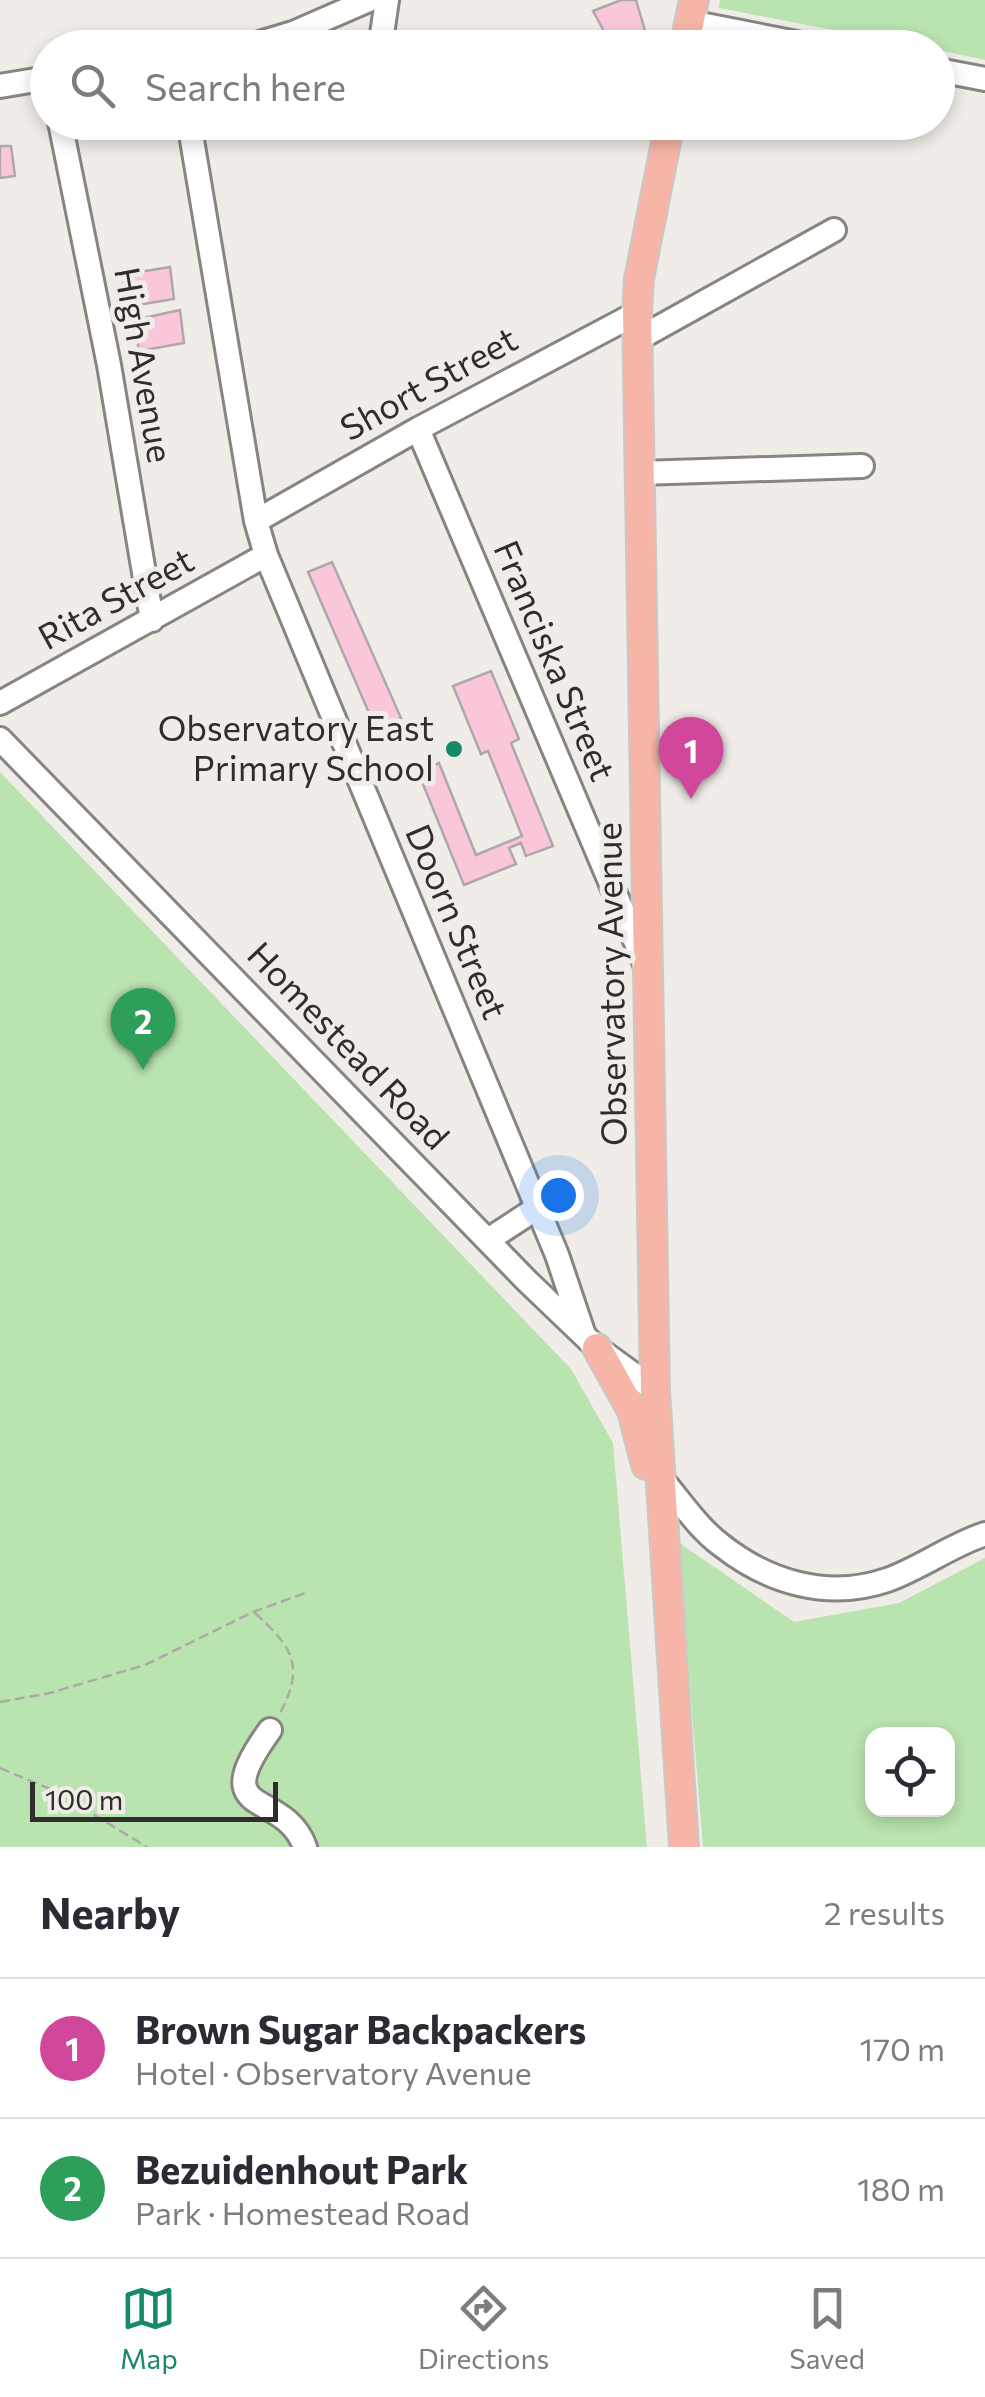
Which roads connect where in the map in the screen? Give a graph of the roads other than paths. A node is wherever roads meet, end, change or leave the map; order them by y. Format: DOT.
graph roads {
  1 [pos="369,0"];
  2 [pos="386,0"];
  3 [pos="689,23"];
  4 [pos="300,30"];
  5 [pos="382,30"];
  6 [pos="726,30"];
  7 [pos="955,73"];
  8 [pos="985,79"];
  9 [pos="30,82"];
  10 [pos="2,88"];
  11 [pos="30,90"];
  12 [pos="64,140"];
  13 [pos="192,140"];
  14 [pos="666,140"];
  15 [pos="834,230"];
  16 [pos="637,326"];
  17 [pos="418,429"];
  18 [pos="862,466"];
  19 [pos="640,474"];
  20 [pos="256,521"];
  21 [pos="266,555"];
  22 [pos="152,620"];
  23 [pos="0,703"];
  24 [pos="0,739"];
  25 [pos="650,975"];
  26 [pos="537,1208"];
  27 [pos="488,1240"];
  28 [pos="590,1342"];
  29 [pos="655,1390"];
  30 [pos="660,1476"];
  31 [pos="985,1510"];
  32 [pos="662,1529"];
  33 [pos="979,1536"];
  34 [pos="270,1730"];
  35 [pos="306,1847"];
  36 [pos="684,1847"];
  1 -- 4 [label="street"];
  2 -- 5 [label="street"];
  3 -- 6 [label="street"];
  7 -- 8 [label="street"];
  9 -- 10 [label="street"];
  10 -- 11 [label="street"];
  12 -- 22 [label="street, High Avenue"];
  13 -- 20 [label="street, Doorn Street"];
  14 -- 16 [label="main road, Observatory Avenue"];
  15 -- 16 [label="street, Short Street"];
  16 -- 17 [label="street, Short Street"];
  16 -- 19 [label="main road, Observatory Avenue"];
  17 -- 20 [label="street, Short Street"];
  17 -- 25 [label="street, Franciska Street"];
  18 -- 19 [label="street"];
  19 -- 25 [label="main road, Observatory Avenue"];
  20 -- 21 [label="street, Doorn Street"];
  21 -- 22 [label="street, Rita Street"];
  21 -- 26 [label="street, Doorn Street"];
  22 -- 23 [label="street, Rita Street"];
  24 -- 27 [label="street, Homestead Road"];
  25 -- 29 [label="main road, Observatory Avenue"];
  26 -- 27 [label="street"];
  26 -- 28 [label="street, Doorn Street"];
  27 -- 28 [label="street, Homestead Road"];
  28 -- 29 [label="street, Homestead Road"];
  28 -- 32 [label="main road"];
  29 -- 30 [label="main road, Observatory Avenue"];
  30 -- 32 [label="main road, Observatory Avenue"];
  30 -- 33 [label="street"];
  31 -- 33 [label="street"];
  32 -- 36 [label="main road, Observatory Avenue"];
  34 -- 35 [label="street"];
}
